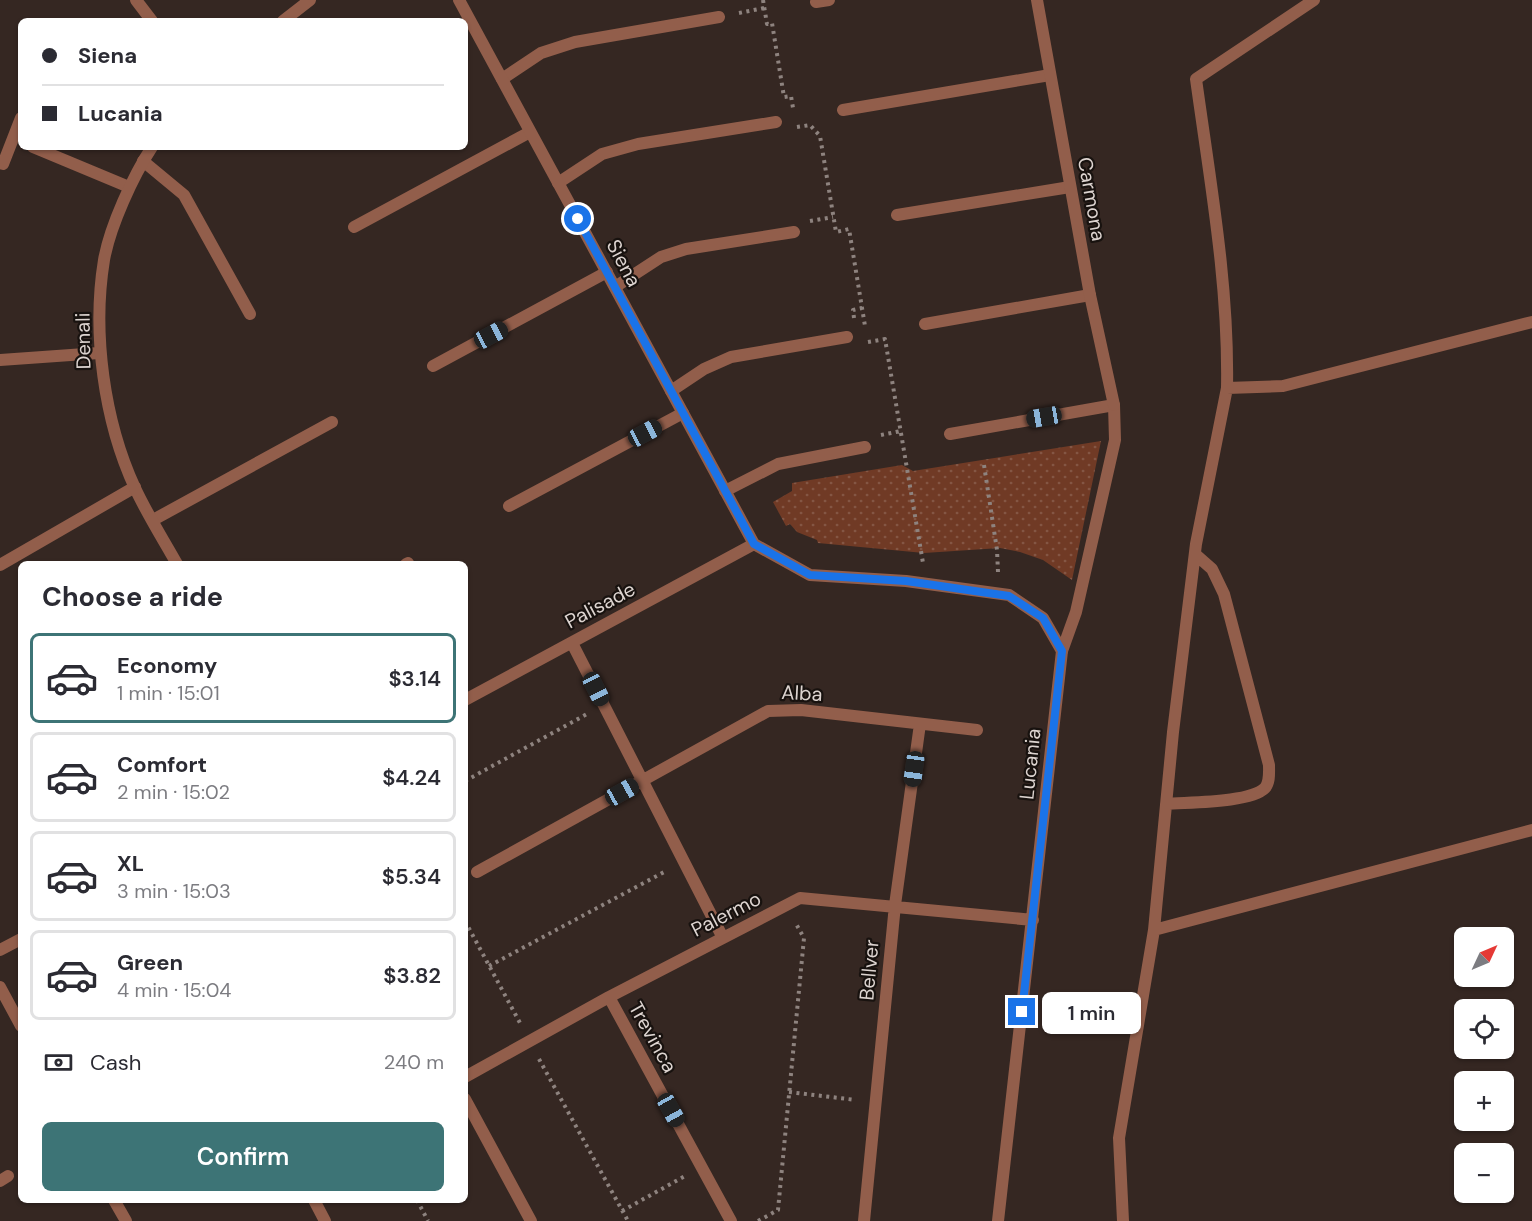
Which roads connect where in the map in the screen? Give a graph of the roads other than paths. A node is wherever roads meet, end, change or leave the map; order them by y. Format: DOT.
graph roads {
  1 [pos="136,0"];
  2 [pos="310,0"];
  3 [pos="459,0"];
  4 [pos="829,0"];
  5 [pos="1037,0"];
  6 [pos="1314,0"];
  7 [pos="816,2"];
  8 [pos="718,17"];
  9 [pos="150,18"];
  10 [pos="287,18"];
  11 [pos="1050,75"];
  12 [pos="502,79"];
  13 [pos="843,110"];
  14 [pos="776,122"];
  15 [pos="530,132"];
  16 [pos="17,140"];
  17 [pos="40,150"];
  18 [pos="150,150"];
  19 [pos="143,161"];
  20 [pos="3,164"];
  21 [pos="558,183"];
  22 [pos="129,187"];
  23 [pos="1070,187"];
  24 [pos="897,215"];
  25 [pos="354,227"];
  26 [pos="794,232"];
  27 [pos="607,272"];
  28 [pos="615,287"];
  29 [pos="1090,295"];
  30 [pos="250,314"];
  31 [pos="1532,322"];
  32 [pos="925,324"];
  33 [pos="847,337"];
  34 [pos="99,353"];
  35 [pos="0,360"];
  36 [pos="433,366"];
  37 [pos="1227,388"];
  38 [pos="671,390"];
  39 [pos="1114,405"];
  40 [pos="683,413"];
  41 [pos="332,422"];
  42 [pos="950,434"];
  43 [pos="865,447"];
  44 [pos="135,487"];
  45 [pos="725,491"];
  46 [pos="509,506"];
  47 [pos="153,520"];
  48 [pos="754,544"];
  49 [pos="1195,554"];
  50 [pos="175,561"];
  51 [pos="0,565"];
  52 [pos="572,643"];
  53 [pos="1062,651"];
  54 [pos="468,698"];
  55 [pos="920,724"];
  56 [pos="976,730"];
  57 [pos="642,780"];
  58 [pos="1166,804"];
  59 [pos="1532,830"];
  60 [pos="477,872"];
  61 [pos="895,905"];
  62 [pos="1033,920"];
  63 [pos="1154,930"];
  64 [pos="723,938"];
  65 [pos="18,941"];
  66 [pos="0,950"];
  67 [pos="0,987"];
  68 [pos="609,997"];
  69 [pos="18,1020"];
  70 [pos="468,1075"];
  71 [pos="468,1105"];
  72 [pos="116,1203"];
  73 [pos="316,1203"];
  74 [pos="126,1221"];
  75 [pos="325,1221"];
  76 [pos="531,1221"];
  77 [pos="731,1221"];
  78 [pos="864,1221"];
  79 [pos="998,1221"];
  80 [pos="1123,1221"];
  1 -- 9 [label="street"];
  2 -- 10 [label="street"];
  3 -- 12 [label="street, Siena"];
  4 -- 7 [label="street"];
  5 -- 11 [label="street, Carmona"];
  6 -- 37 [label="street"];
  8 -- 12 [label="street"];
  11 -- 13 [label="street"];
  11 -- 23 [label="street, Carmona"];
  12 -- 15 [label="street, Siena"];
  14 -- 21 [label="street"];
  15 -- 21 [label="street, Siena"];
  15 -- 25 [label="street"];
  16 -- 20 [label="street"];
  17 -- 22 [label="street"];
  18 -- 19 [label="street, Denali"];
  19 -- 22 [label="street, Denali"];
  19 -- 30 [label="street"];
  21 -- 27 [label="street, Siena"];
  22 -- 34 [label="street, Denali"];
  23 -- 24 [label="street"];
  23 -- 29 [label="street, Carmona"];
  26 -- 28 [label="street"];
  27 -- 28 [label="street, Siena"];
  27 -- 36 [label="street"];
  28 -- 38 [label="street, Siena"];
  29 -- 32 [label="street"];
  29 -- 39 [label="street, Carmona"];
  31 -- 37 [label="street"];
  33 -- 38 [label="street"];
  34 -- 35 [label="street"];
  34 -- 44 [label="street, Denali"];
  37 -- 49 [label="street"];
  38 -- 40 [label="street, Siena"];
  39 -- 42 [label="street"];
  39 -- 53 [label="street, Lucania"];
  40 -- 45 [label="street, Siena"];
  40 -- 46 [label="street"];
  41 -- 47 [label="street"];
  43 -- 45 [label="street"];
  44 -- 47 [label="street, Denali"];
  44 -- 51 [label="street"];
  45 -- 48 [label="street, Siena"];
  47 -- 50 [label="street, Denali"];
  48 -- 52 [label="street, Palisade"];
  48 -- 53 [label="street"];
  49 -- 58 [label="street"];
  49 -- 58 [label="street"];
  52 -- 54 [label="street, Palisade"];
  52 -- 57 [label="street"];
  53 -- 62 [label="street, Lucania"];
  55 -- 56 [label="street, Alba"];
  55 -- 57 [label="street, Alba"];
  55 -- 61 [label="street, Bellver"];
  57 -- 60 [label="street, Alba"];
  57 -- 64 [label="street"];
  58 -- 63 [label="street"];
  59 -- 63 [label="street"];
  61 -- 62 [label="street, Palermo"];
  61 -- 64 [label="street, Palermo"];
  61 -- 78 [label="street, Bellver"];
  62 -- 79 [label="street, Lucania"];
  63 -- 80 [label="street"];
  64 -- 68 [label="street, Palermo"];
  65 -- 66 [label="street"];
  67 -- 69 [label="street"];
  68 -- 70 [label="street, Palermo"];
  68 -- 77 [label="street, Trevinca"];
  71 -- 76 [label="street"];
  72 -- 74 [label="street"];
  73 -- 75 [label="street"];
}
